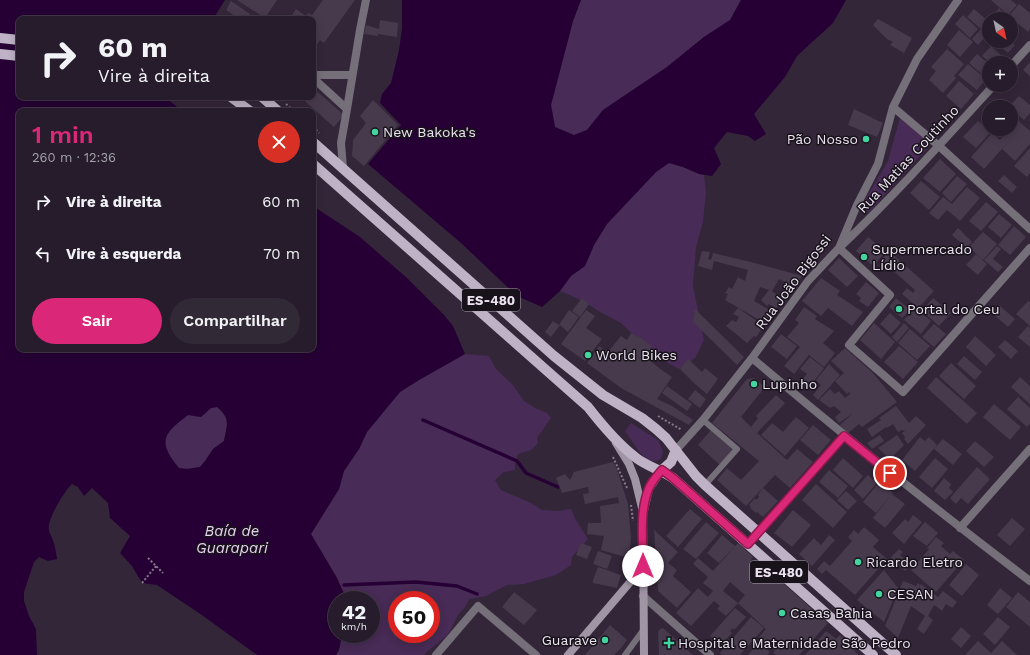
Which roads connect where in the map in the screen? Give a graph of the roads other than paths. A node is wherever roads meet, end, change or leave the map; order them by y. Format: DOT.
graph roads {
  1 [pos="366,0"];
  2 [pos="958,0"];
  3 [pos="0,38"];
  4 [pos="16,40"];
  5 [pos="1030,45"];
  6 [pos="0,54"];
  7 [pos="16,56"];
  8 [pos="1018,58"];
  9 [pos="352,75"];
  10 [pos="316,76"];
  11 [pos="316,79"];
  12 [pos="988,92"];
  13 [pos="235,100"];
  14 [pos="265,100"];
  15 [pos="893,107"];
  16 [pos="246,108"];
  17 [pos="275,108"];
  18 [pos="347,109"];
  19 [pos="316,145"];
  20 [pos="939,146"];
  21 [pos="316,167"];
  22 [pos="343,168"];
  23 [pos="1030,228"];
  24 [pos="838,248"];
  25 [pos="1030,248"];
  26 [pos="752,358"];
  27 [pos="703,420"];
  28 [pos="610,434"];
  29 [pos="844,436"];
  30 [pos="1030,449"];
  31 [pos="676,450"];
  32 [pos="662,470"];
  33 [pos="705,486"];
  34 [pos="643,512"];
  35 [pos="960,528"];
  36 [pos="758,533"];
  37 [pos="748,544"];
  38 [pos="643,566"];
  39 [pos="1030,581"];
  40 [pos="643,596"];
  41 [pos="858,622"];
  42 [pos="644,629"];
  43 [pos="848,633"];
  44 [pos="644,639"];
  45 [pos="436,655"];
  46 [pos="536,655"];
  47 [pos="568,655"];
  48 [pos="625,655"];
  49 [pos="640,655"];
  50 [pos="644,655"];
  51 [pos="710,655"];
  52 [pos="873,655"];
  53 [pos="896,655"];
  1 -- 9 [label="street"];
  2 -- 15 [label="street, Rua João Bigossi"];
  3 -- 4 [label="main road"];
  5 -- 8 [label="street"];
  6 -- 7 [label="main road"];
  9 -- 10 [label="street"];
  9 -- 18 [label="street"];
  11 -- 18 [label="street"];
  12 -- 20 [label="street, Rua Matias Coutinho"];
  13 -- 16 [label="main road"];
  14 -- 17 [label="main road"];
  15 -- 20 [label="street"];
  15 -- 24 [label="street, Rua João Bigossi"];
  18 -- 22 [label="street"];
  19 -- 22 [label="main road, ES-480"];
  20 -- 23 [label="street"];
  20 -- 24 [label="street, Rua Matias Coutinho"];
  21 -- 28 [label="main road, ES-480"];
  22 -- 31 [label="main road, ES-480"];
  24 -- 25 [label="street"];
  24 -- 26 [label="street, Rua João Bigossi"];
  26 -- 27 [label="street, Rua João Bigossi"];
  26 -- 29 [label="street"];
  27 -- 31 [label="street, Rua João Bigossi"];
  27 -- 33 [label="lane"];
  28 -- 32 [label="main road, ES-480"];
  28 -- 34 [label="main road"];
  29 -- 35 [label="street"];
  29 -- 36 [label="street"];
  30 -- 35 [label="street"];
  31 -- 32 [label="main road"];
  31 -- 33 [label="main road, ES-480"];
  32 -- 34 [label="main road"];
  32 -- 37 [label="main road, ES-480"];
  33 -- 36 [label="main road, ES-480"];
  34 -- 38 [label="main road"];
  35 -- 39 [label="street"];
  36 -- 37 [label="street"];
  36 -- 41 [label="main road, ES-480"];
  37 -- 43 [label="main road, ES-480"];
  38 -- 40 [label="main road"];
  38 -- 47 [label="main road"];
  40 -- 42 [label="main road"];
  40 -- 51 [label="street"];
  41 -- 43 [label="main road"];
  41 -- 53 [label="main road, ES-480"];
  42 -- 44 [label="main road"];
  42 -- 48 [label="lane"];
  43 -- 52 [label="main road, ES-480"];
  44 -- 49 [label="lane"];
  44 -- 50 [label="main road"];
  45 -- 46 [label="street"];
}
